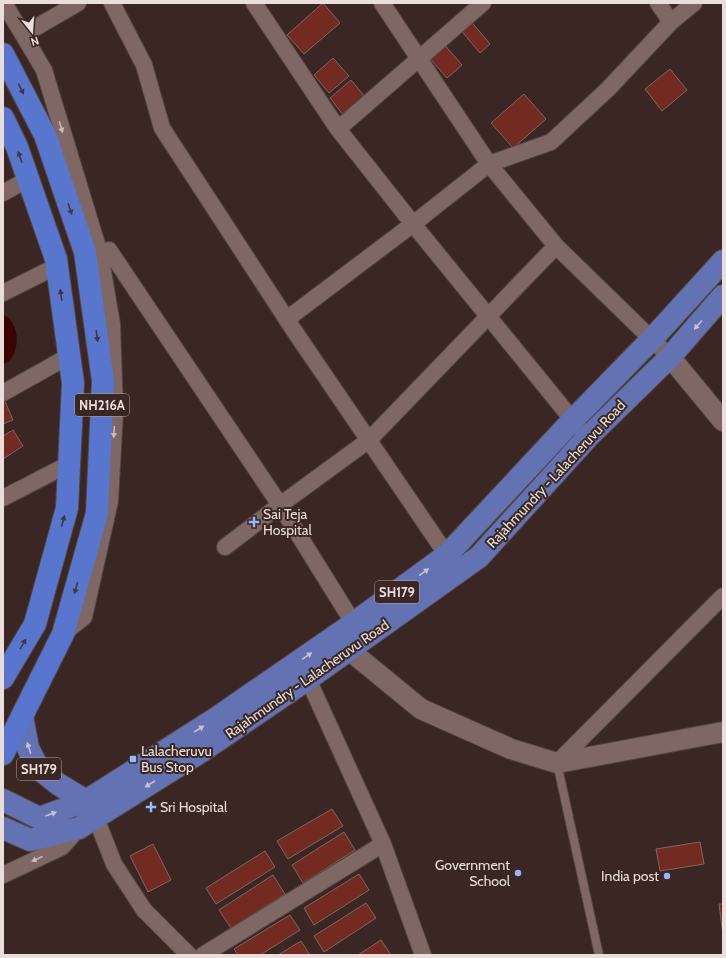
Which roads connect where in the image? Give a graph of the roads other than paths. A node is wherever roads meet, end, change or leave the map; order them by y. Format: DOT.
graph roads {
  1 [pos="4,3"];
  2 [pos="78,3"];
  3 [pos="112,3"];
  4 [pos="254,3"];
  5 [pos="382,3"];
  6 [pos="482,3"];
  7 [pos="658,3"];
  8 [pos="694,3"];
  9 [pos="671,22"];
  10 [pos="23,35"];
  11 [pos="3,54"];
  12 [pos="419,59"];
  13 [pos="3,118"];
  14 [pos="338,129"];
  15 [pos="489,164"];
  16 [pos="28,179"];
  17 [pos="3,193"];
  18 [pos="413,224"];
  19 [pos="556,246"];
  20 [pos="100,254"];
  21 [pos="723,260"];
  22 [pos="57,266"];
  23 [pos="3,293"];
  24 [pos="723,296"];
  25 [pos="488,316"];
  26 [pos="287,319"];
  27 [pos="652,339"];
  28 [pos="69,356"];
  29 [pos="670,357"];
  30 [pos="3,393"];
  31 [pos="573,420"];
  32 [pos="723,421"];
  33 [pos="587,438"];
  34 [pos="369,440"];
  35 [pos="69,464"];
  36 [pos="3,498"];
  37 [pos="280,506"];
  38 [pos="225,547"];
  39 [pos="453,563"];
  40 [pos="723,596"];
  41 [pos="63,634"];
  42 [pos="356,637"];
  43 [pos="3,678"];
  44 [pos="308,679"];
  45 [pos="22,716"];
  46 [pos="723,732"];
  47 [pos="3,754"];
  48 [pos="557,763"];
  49 [pos="3,800"];
  50 [pos="87,816"];
  51 [pos="3,828"];
  52 [pos="383,844"];
  53 [pos="3,875"];
  54 [pos="190,955"];
  55 [pos="203,955"];
  56 [pos="424,955"];
  57 [pos="599,955"];
  1 -- 10 [label="street"];
  2 -- 10 [label="street"];
  3 -- 26 [label="street"];
  4 -- 14 [label="street"];
  5 -- 12 [label="street"];
  6 -- 12 [label="street"];
  7 -- 9 [label="street"];
  8 -- 9 [label="street"];
  9 -- 15 [label="street"];
  10 -- 20 [label="street, one-way"];
  11 -- 41 [label="highway, NH216A, one-way"];
  12 -- 14 [label="street"];
  12 -- 15 [label="street"];
  16 -- 13 [label="highway, NH216A, one-way"];
  14 -- 18 [label="street"];
  15 -- 18 [label="street"];
  15 -- 19 [label="street"];
  16 -- 17 [label="street"];
  16 -- 22 [label="highway, NH216A"];
  18 -- 25 [label="street"];
  18 -- 26 [label="street"];
  19 -- 25 [label="street"];
  19 -- 27 [label="street"];
  20 -- 37 [label="street"];
  20 -- 41 [label="street, one-way"];
  21 -- 27 [label="main road, SH179"];
  22 -- 23 [label="street"];
  28 -- 22 [label="highway, NH216A, one-way"];
  24 -- 29 [label="main road, Rajahmundry - Lalacheruvu Road / SH179, one-way"];
  25 -- 31 [label="street"];
  25 -- 34 [label="street"];
  26 -- 34 [label="street"];
  27 -- 29 [label="street"];
  27 -- 31 [label="main road, SH179"];
  28 -- 30 [label="street"];
  28 -- 35 [label="highway, NH216A"];
  29 -- 32 [label="street"];
  29 -- 33 [label="main road, Rajahmundry - Lalacheruvu Road / SH179"];
  31 -- 33 [label="street"];
  31 -- 39 [label="main road, SH179"];
  33 -- 39 [label="main road, Rajahmundry - Lalacheruvu Road / SH179"];
  34 -- 37 [label="street"];
  34 -- 39 [label="street"];
  35 -- 36 [label="street"];
  43 -- 35 [label="highway, NH216A, one-way"];
  37 -- 38 [label="street"];
  37 -- 42 [label="street"];
  39 -- 42 [label="main road, Rajahmundry - Lalacheruvu Road / SH179"];
  40 -- 48 [label="street"];
  41 -- 45 [label="highway, NH216A"];
  42 -- 44 [label="main road, Rajahmundry - Lalacheruvu Road / SH179"];
  42 -- 48 [label="street"];
  50 -- 42 [label="main road, SH179, one-way"];
  44 -- 50 [label="main road, Rajahmundry - Lalacheruvu Road / SH179, one-way"];
  44 -- 52 [label="street"];
  45 -- 47 [label="highway, NH216A"];
  50 -- 45 [label="main road, SH179, one-way"];
  46 -- 48 [label="street"];
  48 -- 57 [label="lane"];
  49 -- 50 [label="main road, SH179, one-way"];
  50 -- 51 [label="main road, Rajahmundry - Lalacheruvu Road / SH179"];
  50 -- 53 [label="street, one-way"];
  50 -- 54 [label="street"];
  52 -- 55 [label="street"];
  52 -- 56 [label="street"];
}
